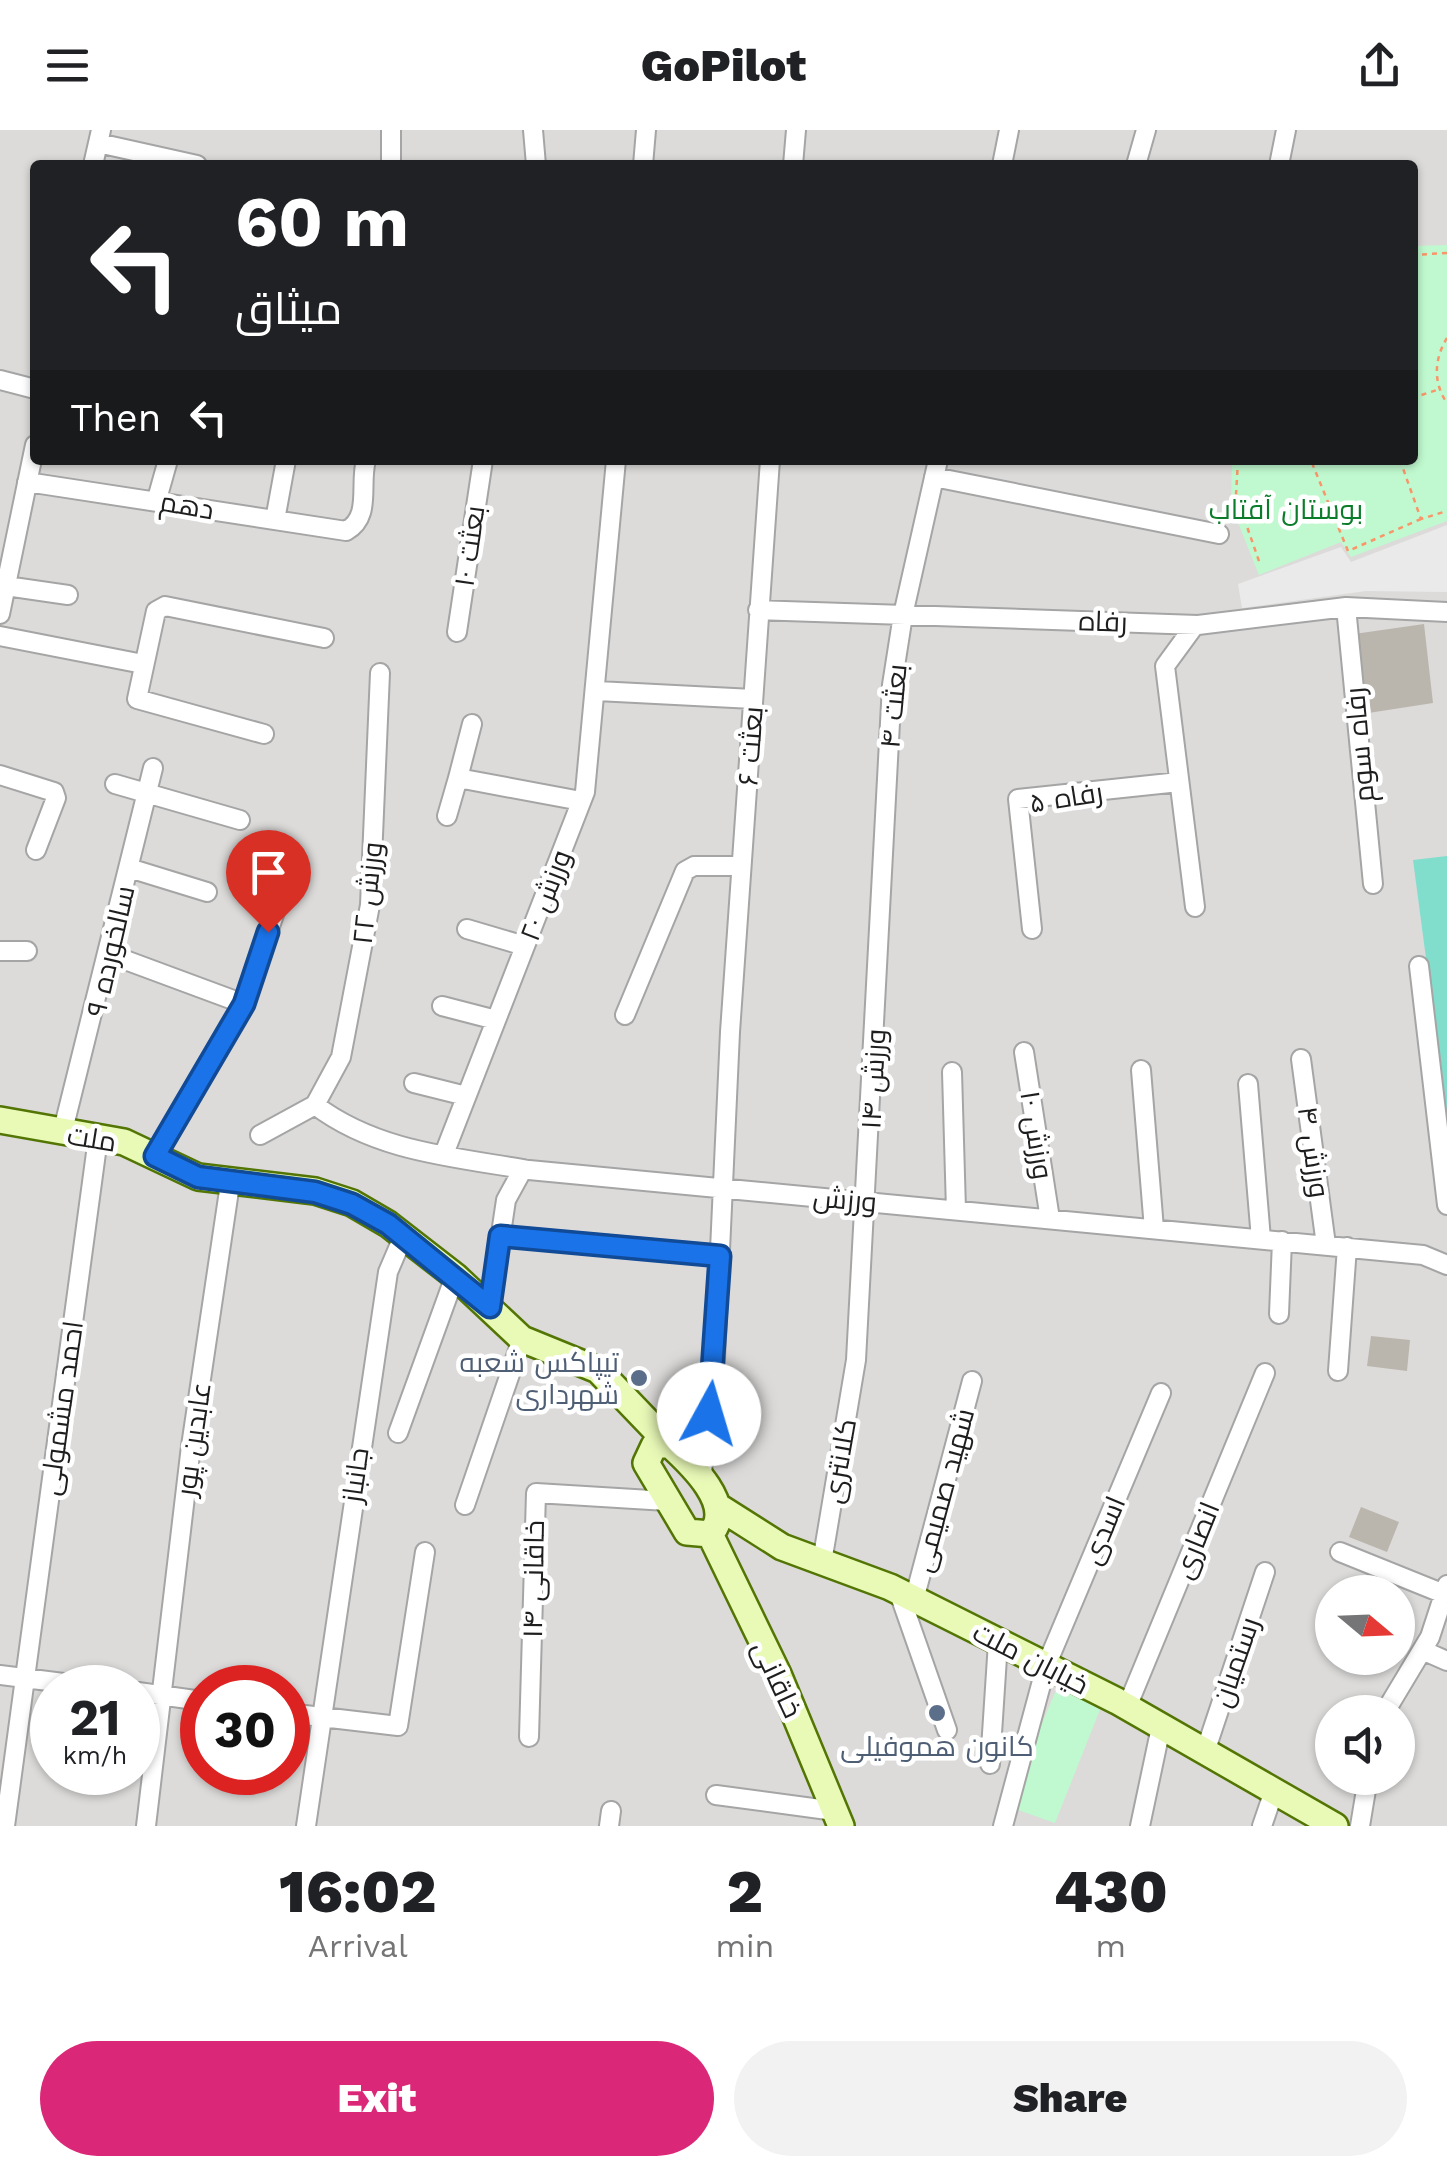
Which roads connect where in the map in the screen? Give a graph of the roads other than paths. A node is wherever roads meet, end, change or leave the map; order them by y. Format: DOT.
graph roads {
  1 [pos="391,130"];
  2 [pos="532,130"];
  3 [pos="646,130"];
  4 [pos="796,130"];
  5 [pos="1009,130"];
  6 [pos="1146,130"];
  7 [pos="1286,130"];
  8 [pos="99,137"];
  9 [pos="151,160"];
  10 [pos="391,160"];
  11 [pos="535,160"];
  12 [pos="643,160"];
  13 [pos="793,160"];
  14 [pos="1003,160"];
  15 [pos="1137,160"];
  16 [pos="1280,160"];
  17 [pos="0,380"];
  18 [pos="30,388"];
  19 [pos="31,465"];
  20 [pos="167,465"];
  21 [pos="285,465"];
  22 [pos="366,465"];
  23 [pos="482,465"];
  24 [pos="616,465"];
  25 [pos="770,465"];
  26 [pos="936,468"];
  27 [pos="28,482"];
  28 [pos="158,499"];
  29 [pos="275,520"];
  30 [pos="1218,534"];
  31 [pos="6,586"];
  32 [pos="68,595"];
  33 [pos="1346,607"];
  34 [pos="758,610"];
  35 [pos="1447,612"];
  36 [pos="0,614"];
  37 [pos="902,614"];
  38 [pos="1195,624"];
  39 [pos="456,632"];
  40 [pos="0,636"];
  41 [pos="324,638"];
  42 [pos="144,664"];
  43 [pos="380,674"];
  44 [pos="597,691"];
  45 [pos="752,698"];
  46 [pos="472,724"];
  47 [pos="264,734"];
  48 [pos="153,768"];
  49 [pos="0,775"];
  50 [pos="458,778"];
  51 [pos="1179,782"];
  52 [pos="115,784"];
  53 [pos="147,794"];
  54 [pos="582,802"];
  55 [pos="447,816"];
  56 [pos="240,820"];
  57 [pos="36,850"];
  58 [pos="292,861"];
  59 [pos="741,866"];
  60 [pos="130,868"];
  61 [pos="1372,884"];
  62 [pos="206,892"];
  63 [pos="1195,907"];
  64 [pos="467,929"];
  65 [pos="1032,929"];
  66 [pos="525,946"];
  67 [pos="0,951"];
  68 [pos="27,951"];
  69 [pos="109,954"];
  70 [pos="879,956"];
  71 [pos="1419,966"];
  72 [pos="244,1004"];
  73 [pos="442,1006"];
  74 [pos="625,1015"];
  75 [pos="496,1020"];
  76 [pos="1024,1052"];
  77 [pos="1301,1059"];
  78 [pos="1141,1070"];
  79 [pos="952,1072"];
  80 [pos="414,1083"];
  81 [pos="1248,1084"];
  82 [pos="466,1096"];
  83 [pos="315,1104"];
  84 [pos="6,1125"];
  85 [pos="62,1134"];
  86 [pos="260,1135"];
  87 [pos="98,1138"];
  88 [pos="444,1154"];
  89 [pos="155,1156"];
  90 [pos="523,1169"];
  91 [pos="230,1184"];
  92 [pos="723,1187"];
  93 [pos="867,1202"];
  94 [pos="1447,1205"];
  95 [pos="956,1210"];
  96 [pos="1050,1219"];
  97 [pos="1154,1229"];
  98 [pos="500,1236"];
  99 [pos="403,1237"];
  100 [pos="1261,1239"];
  101 [pos="1282,1241"];
  102 [pos="1326,1246"];
  103 [pos="1347,1248"];
  104 [pos="720,1256"];
  105 [pos="1447,1265"];
  106 [pos="455,1276"];
  107 [pos="490,1307"];
  108 [pos="1279,1314"];
  109 [pos="522,1340"];
  110 [pos="856,1360"];
  111 [pos="1338,1371"];
  112 [pos="1264,1372"];
  113 [pos="972,1380"];
  114 [pos="1161,1393"];
  115 [pos="630,1400"];
  116 [pos="398,1432"];
  117 [pos="669,1444"];
  118 [pos="646,1463"];
  119 [pos="701,1479"];
  120 [pos="667,1501"];
  121 [pos="465,1506"];
  122 [pos="719,1507"];
  123 [pos="710,1534"];
  124 [pos="425,1552"];
  125 [pos="1340,1552"];
  126 [pos="822,1562"];
  127 [pos="1265,1572"];
  128 [pos="1446,1590"];
  129 [pos="906,1596"];
  130 [pos="998,1642"];
  131 [pos="1422,1650"];
  132 [pos="1447,1661"];
  133 [pos="1046,1666"];
  134 [pos="0,1675"];
  135 [pos="23,1678"];
  136 [pos="30,1679"];
  137 [pos="160,1694"];
  138 [pos="1395,1695"];
  139 [pos="180,1697"];
  140 [pos="1128,1707"];
  141 [pos="310,1716"];
  142 [pos="321,1718"];
  143 [pos="1162,1727"];
  144 [pos="947,1730"];
  145 [pos="529,1737"];
  146 [pos="1205,1752"];
  147 [pos="990,1764"];
  148 [pos="1274,1791"];
  149 [pos="149,1795"];
  150 [pos="1365,1795"];
  151 [pos="716,1796"];
  152 [pos="838,1819"];
  153 [pos="1004,1820"];
  154 [pos="5,1826"];
  155 [pos="146,1826"];
  156 [pos="306,1826"];
  157 [pos="1140,1826"];
  158 [pos="1262,1826"];
  159 [pos="1335,1826"];
  160 [pos="1360,1826"];
  1 -- 10 [label="street"];
  2 -- 11 [label="street"];
  3 -- 12 [label="street"];
  4 -- 13 [label="street"];
  5 -- 14 [label="street"];
  6 -- 15 [label="street"];
  7 -- 16 [label="street"];
  8 -- 9 [label="street"];
  17 -- 18 [label="street"];
  19 -- 27 [label="street"];
  20 -- 28 [label="street"];
  21 -- 29 [label="street"];
  22 -- 29 [label="street, دهم"];
  23 -- 39 [label="street, بعثت ۱۰"];
  24 -- 44 [label="street, ورزش ۲۰"];
  25 -- 34 [label="street, بعثت ۶"];
  26 -- 30 [label="street"];
  26 -- 37 [label="street, بعثت ۴"];
  27 -- 28 [label="street, دهم"];
  27 -- 31 [label="street"];
  28 -- 29 [label="street, دهم"];
  31 -- 32 [label="street"];
  31 -- 36 [label="street"];
  33 -- 35 [label="street, رفاه"];
  33 -- 38 [label="street, رفاه"];
  33 -- 61 [label="street, رفاه سوم"];
  34 -- 37 [label="street, رفاه"];
  34 -- 45 [label="street, بعثت ۶"];
  37 -- 38 [label="street, رفاه"];
  37 -- 70 [label="street, بعثت ۴"];
  38 -- 51 [label="street"];
  40 -- 42 [label="street"];
  41 -- 42 [label="street"];
  42 -- 47 [label="street"];
  43 -- 83 [label="street, ورزش ۲۲"];
  44 -- 45 [label="street"];
  44 -- 54 [label="street, ورزش ۲۰"];
  45 -- 59 [label="street, بعثت ۶"];
  46 -- 50 [label="street"];
  48 -- 53 [label="street, سالخورده ۹"];
  49 -- 57 [label="street"];
  50 -- 54 [label="street"];
  50 -- 55 [label="street"];
  51 -- 63 [label="street"];
  51 -- 65 [label="street, رفاه ۵"];
  52 -- 53 [label="street"];
  53 -- 56 [label="street"];
  53 -- 60 [label="street, سالخورده ۹"];
  54 -- 66 [label="street, ورزش ۲۰"];
  58 -- 72 [label="street"];
  59 -- 74 [label="street"];
  59 -- 92 [label="street, بعثت ۶"];
  60 -- 62 [label="street"];
  60 -- 69 [label="street, سالخورده ۹"];
  64 -- 66 [label="street"];
  66 -- 75 [label="street, ورزش ۲۰"];
  67 -- 68 [label="street"];
  69 -- 72 [label="street"];
  69 -- 85 [label="street, سالخورده ۹"];
  70 -- 93 [label="street, ورزش ۱۴"];
  71 -- 94 [label="street"];
  72 -- 89 [label="street"];
  73 -- 75 [label="street"];
  75 -- 82 [label="street, ورزش ۲۰"];
  76 -- 96 [label="street, ورزش ۱۰"];
  77 -- 102 [label="street, ورزش ۴"];
  78 -- 97 [label="street"];
  79 -- 95 [label="street"];
  80 -- 82 [label="street"];
  81 -- 100 [label="street"];
  82 -- 88 [label="street, ورزش ۲۰"];
  83 -- 86 [label="street"];
  83 -- 88 [label="street, ورزش"];
  84 -- 85 [label="main road, ملت"];
  85 -- 87 [label="main road, ملت"];
  87 -- 89 [label="main road, ملت"];
  87 -- 135 [label="street, احمد مشمولی"];
  88 -- 90 [label="street, ورزش"];
  89 -- 91 [label="main road, ملت"];
  90 -- 92 [label="street, ورزش"];
  90 -- 98 [label="street"];
  91 -- 99 [label="main road, ملت"];
  91 -- 137 [label="street, عابدین پور"];
  92 -- 93 [label="street, ورزش"];
  92 -- 104 [label="street, بعثت ۶"];
  93 -- 95 [label="street, ورزش"];
  93 -- 110 [label="street, ورزش ۱۴"];
  95 -- 96 [label="street, ورزش"];
  96 -- 97 [label="street, ورزش"];
  97 -- 100 [label="street, ورزش"];
  98 -- 104 [label="street"];
  98 -- 107 [label="street"];
  99 -- 106 [label="main road, ملت"];
  99 -- 142 [label="street, جانباز"];
  100 -- 101 [label="street, ورزش"];
  101 -- 102 [label="street, ورزش"];
  101 -- 108 [label="street"];
  102 -- 103 [label="street, ورزش"];
  103 -- 105 [label="street, ورزش"];
  103 -- 111 [label="street"];
  104 -- 119 [label="street, بعثت ۶"];
  106 -- 107 [label="main road, ملت"];
  106 -- 116 [label="street"];
  107 -- 109 [label="main road, ملت"];
  109 -- 115 [label="main road, ملت"];
  109 -- 121 [label="street"];
  110 -- 126 [label="street, کلانتری"];
  112 -- 140 [label="street, انصاری"];
  113 -- 129 [label="street, شهید صمیمی"];
  114 -- 133 [label="street, اسدی"];
  115 -- 117 [label="main road, ملت"];
  115 -- 118 [label="main road"];
  117 -- 118 [label="main road"];
  117 -- 119 [label="main road, ملت"];
  118 -- 120 [label="main road"];
  119 -- 122 [label="main road, ملت"];
  120 -- 123 [label="main road"];
  120 -- 145 [label="street, خاقانی ۱۴"];
  122 -- 123 [label="main road"];
  122 -- 126 [label="main road, خیابان ملت"];
  123 -- 152 [label="main road, خاقانی"];
  124 -- 142 [label="street"];
  125 -- 128 [label="street"];
  126 -- 129 [label="main road, خیابان ملت"];
  127 -- 146 [label="street, رستمیان"];
  128 -- 131 [label="street"];
  129 -- 130 [label="main road, خیابان ملت"];
  129 -- 144 [label="street"];
  130 -- 133 [label="main road, خیابان ملت"];
  130 -- 147 [label="street"];
  131 -- 132 [label="street"];
  131 -- 138 [label="street"];
  133 -- 140 [label="main road, خیابان ملت"];
  133 -- 153 [label="street, اسدی"];
  134 -- 135 [label="street"];
  135 -- 136 [label="street"];
  135 -- 154 [label="street, احمد مشمولی"];
  137 -- 139 [label="street"];
  140 -- 143 [label="main road, خیابان ملت"];
  141 -- 142 [label="street"];
  142 -- 156 [label="street, جانباز"];
  143 -- 146 [label="main road, خیابان ملت"];
  143 -- 157 [label="street"];
  146 -- 148 [label="main road, خیابان ملت"];
  148 -- 158 [label="street"];
  148 -- 159 [label="main road, خیابان ملت"];
  149 -- 155 [label="street, عابدین پور"];
  150 -- 160 [label="street"];
  151 -- 152 [label="street"];
}
